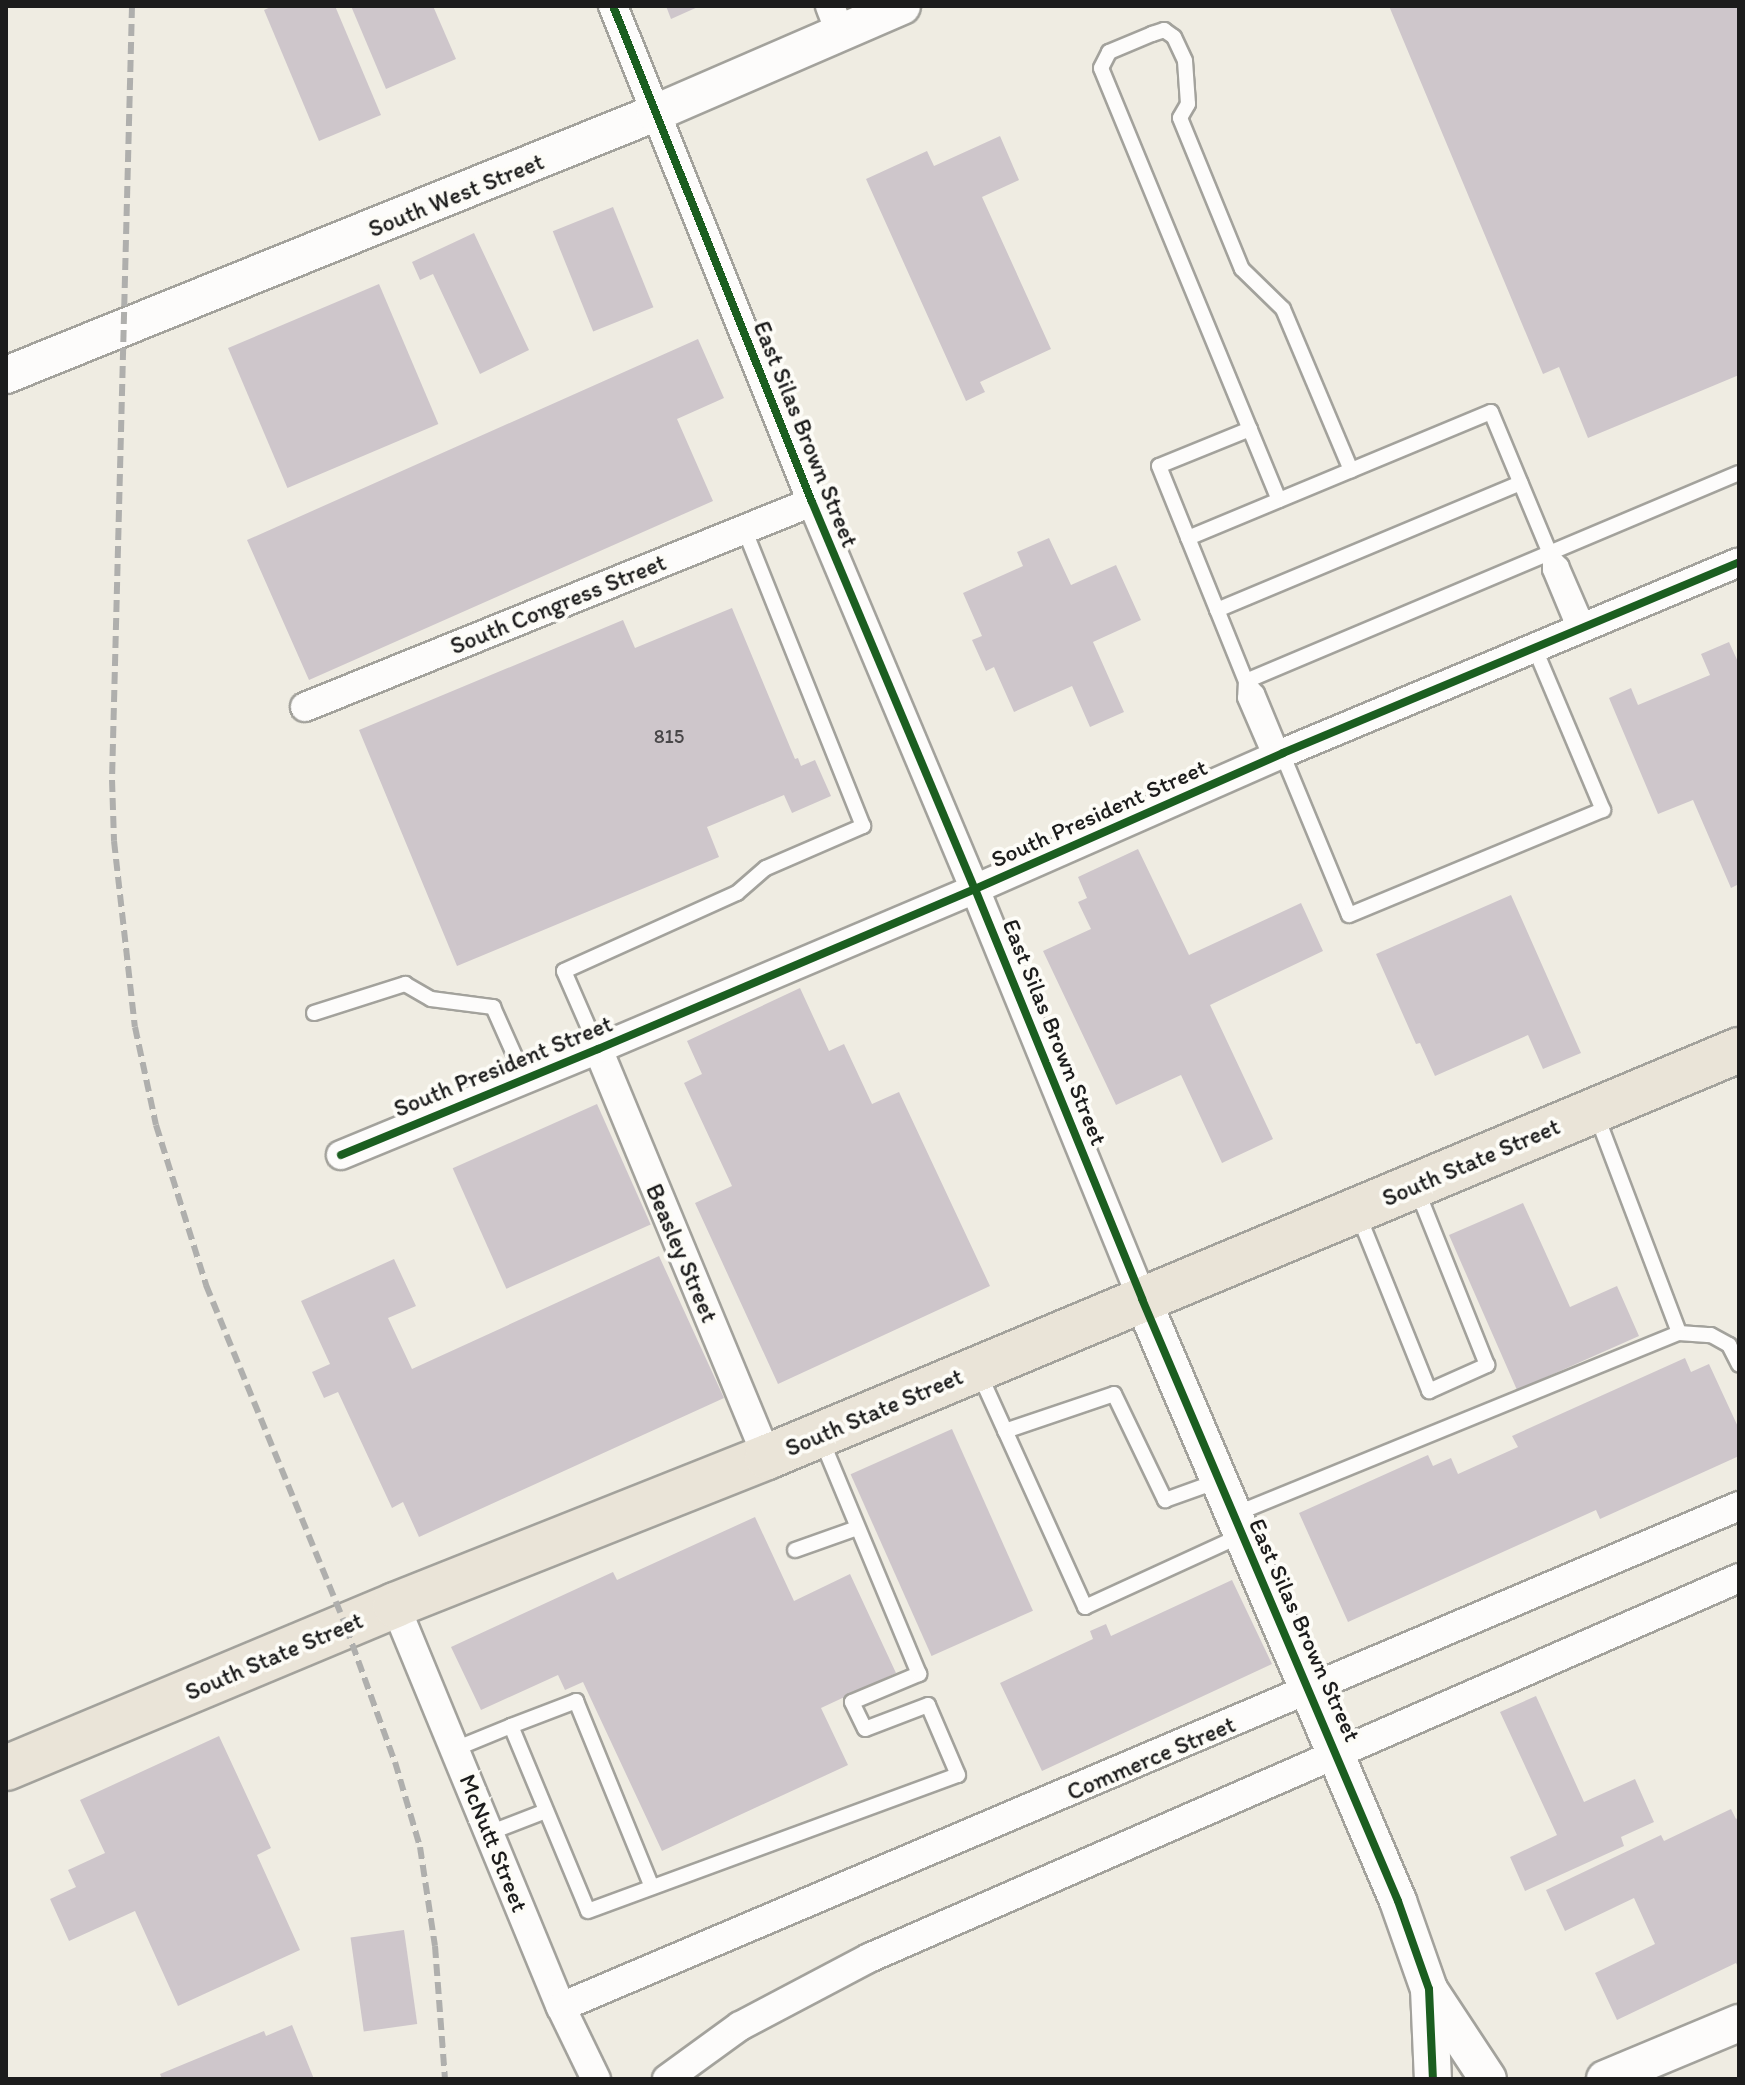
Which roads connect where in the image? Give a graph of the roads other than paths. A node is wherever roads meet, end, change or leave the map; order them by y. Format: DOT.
graph roads {
  1 [pos="613,6"];
  2 [pos="902,6"];
  3 [pos="835,19"];
  4 [pos="655,113"];
  5 [pos="6,375"];
  6 [pos="1250,429"];
  7 [pos="1351,470"];
  8 [pos="1739,473"];
  9 [pos="1521,483"];
  10 [pos="1279,500"];
  11 [pos="812,502"];
  12 [pos="744,529"];
  13 [pos="1188,538"];
  14 [pos="1550,554"];
  15 [pos="1739,562"];
  16 [pos="1217,610"];
  17 [pos="1581,628"];
  18 [pos="1534,647"];
  19 [pos="1246,681"];
  20 [pos="305,707"];
  21 [pos="1277,756"];
  22 [pos="975,889"];
  23 [pos="314,1013"];
  24 [pos="598,1049"];
  25 [pos="1739,1050"];
  26 [pos="525,1079"];
  27 [pos="1595,1110"];
  28 [pos="341,1155"];
  29 [pos="1415,1185"];
  30 [pos="1356,1210"];
  31 [pos="1142,1299"];
  32 [pos="1679,1333"];
  33 [pos="1739,1365"];
  34 [pos="977,1369"];
  35 [pos="1005,1431"];
  36 [pos="819,1435"];
  37 [pos="767,1457"];
  38 [pos="1219,1481"];
  39 [pos="1739,1506"];
  40 [pos="1238,1525"];
  41 [pos="857,1528"];
  42 [pos="795,1550"];
  43 [pos="1739,1578"];
  44 [pos="395,1605"];
  45 [pos="1311,1690"];
  46 [pos="511,1726"];
  47 [pos="455,1749"];
  48 [pos="1338,1756"];
  49 [pos="6,1768"];
  50 [pos="546,1811"];
  51 [pos="489,1833"];
  52 [pos="652,1887"];
  53 [pos="1429,1989"];
  54 [pos="561,2007"];
  55 [pos="1739,2023"];
  56 [pos="596,2079"];
  57 [pos="667,2079"];
  58 [pos="1433,2079"];
  59 [pos="1488,2079"];
  60 [pos="1605,2079"];
  1 -- 4 [label="street, East Silas Brown Street"];
  2 -- 3 [label="street, South West Street"];
  3 -- 4 [label="street, South West Street"];
  4 -- 5 [label="street, South West Street"];
  4 -- 11 [label="street, East Silas Brown Street"];
  6 -- 7 [label="lane"];
  6 -- 10 [label="lane"];
  6 -- 13 [label="lane"];
  7 -- 9 [label="lane"];
  7 -- 10 [label="lane"];
  8 -- 14 [label="lane"];
  9 -- 14 [label="lane"];
  9 -- 16 [label="lane"];
  10 -- 13 [label="lane"];
  11 -- 12 [label="street, South Congress Street"];
  11 -- 22 [label="street, East Silas Brown Street"];
  12 -- 20 [label="street, South Congress Street"];
  12 -- 24 [label="lane"];
  13 -- 16 [label="lane"];
  14 -- 17 [label="lane"];
  14 -- 19 [label="lane"];
  15 -- 17 [label="street, South President Street"];
  16 -- 19 [label="lane"];
  17 -- 18 [label="street, South President Street"];
  18 -- 21 [label="street, South President Street"];
  18 -- 21 [label="lane"];
  19 -- 21 [label="lane"];
  21 -- 22 [label="street, South President Street"];
  22 -- 24 [label="street, South President Street"];
  22 -- 31 [label="street, East Silas Brown Street"];
  23 -- 26 [label="lane"];
  24 -- 26 [label="street, South President Street"];
  24 -- 37 [label="street, Beasley Street"];
  25 -- 27 [label="main road, South State Street"];
  26 -- 28 [label="street, South President Street"];
  27 -- 29 [label="main road, South State Street"];
  27 -- 32 [label="lane"];
  29 -- 30 [label="main road, South State Street"];
  29 -- 30 [label="lane"];
  30 -- 31 [label="main road, South State Street"];
  31 -- 34 [label="main road, South State Street"];
  31 -- 38 [label="street, East Silas Brown Street"];
  32 -- 33 [label="lane"];
  32 -- 40 [label="lane"];
  34 -- 35 [label="lane"];
  34 -- 36 [label="main road, South State Street"];
  35 -- 38 [label="lane"];
  35 -- 40 [label="lane"];
  36 -- 37 [label="main road, South State Street"];
  36 -- 41 [label="lane"];
  37 -- 44 [label="main road, South State Street"];
  38 -- 40 [label="street, East Silas Brown Street"];
  39 -- 45 [label="street, Commerce Street"];
  40 -- 45 [label="street, East Silas Brown Street"];
  41 -- 42 [label="lane"];
  41 -- 52 [label="lane"];
  43 -- 48 [label="street"];
  44 -- 47 [label="street, McNutt Street"];
  44 -- 49 [label="main road, South State Street"];
  45 -- 48 [label="street, East Silas Brown Street"];
  45 -- 54 [label="street, Commerce Street"];
  46 -- 47 [label="lane"];
  46 -- 50 [label="lane"];
  46 -- 52 [label="lane"];
  47 -- 51 [label="street, McNutt Street"];
  48 -- 53 [label="street, East Silas Brown Street"];
  48 -- 57 [label="street"];
  50 -- 51 [label="lane"];
  50 -- 52 [label="lane"];
  51 -- 54 [label="street, McNutt Street"];
  53 -- 58 [label="street, East Silas Brown Street"];
  53 -- 59 [label="street"];
  54 -- 56 [label="street, McNutt Street"];
  55 -- 60 [label="street"];
}
